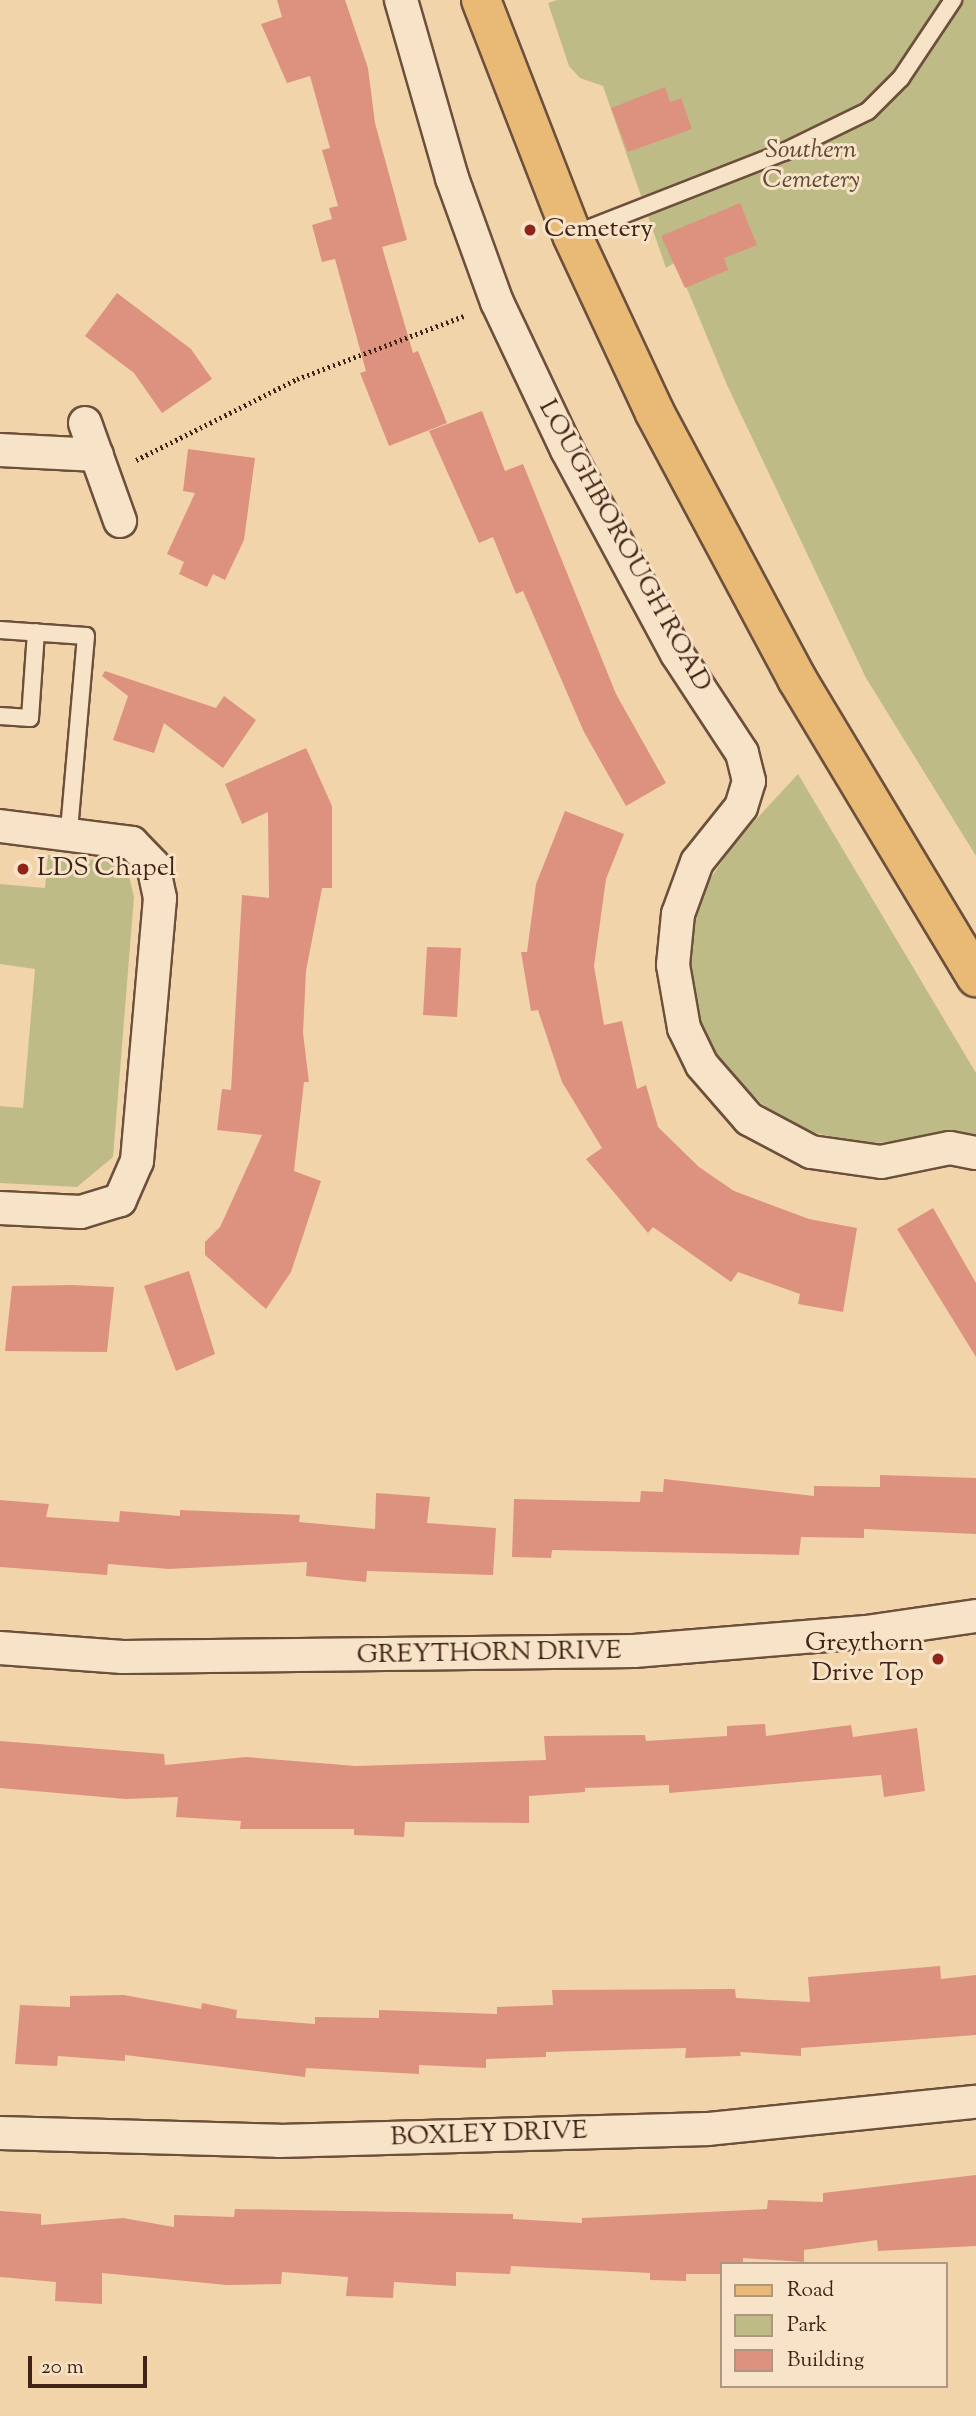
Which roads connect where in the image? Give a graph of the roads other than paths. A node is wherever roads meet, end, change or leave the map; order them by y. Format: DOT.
graph roads {
  1 [pos="401,0"];
  2 [pos="481,0"];
  3 [pos="953,0"];
  4 [pos="572,235"];
  5 [pos="85,423"];
  6 [pos="0,450"];
  7 [pos="101,466"];
  8 [pos="120,521"];
  9 [pos="0,630"];
  10 [pos="36,632"];
  11 [pos="0,716"];
  12 [pos="0,826"];
  13 [pos="69,832"];
  14 [pos="976,976"];
  15 [pos="976,1153"];
  16 [pos="0,1208"];
  17 [pos="976,1616"];
  18 [pos="0,1648"];
  19 [pos="976,2102"];
  20 [pos="0,2133"];
  1 -- 15 [label="street, LOUGHBOROUGH ROAD"];
  2 -- 4 [label="main road"];
  3 -- 4 [label="lane"];
  4 -- 14 [label="main road"];
  5 -- 7 [label="street"];
  6 -- 7 [label="street"];
  7 -- 8 [label="street"];
  9 -- 10 [label="lane"];
  10 -- 11 [label="lane"];
  10 -- 13 [label="lane"];
  12 -- 13 [label="street"];
  13 -- 16 [label="street"];
  17 -- 18 [label="street, GREYTHORN DRIVE"];
  19 -- 20 [label="street, BOXLEY DRIVE"];
}
